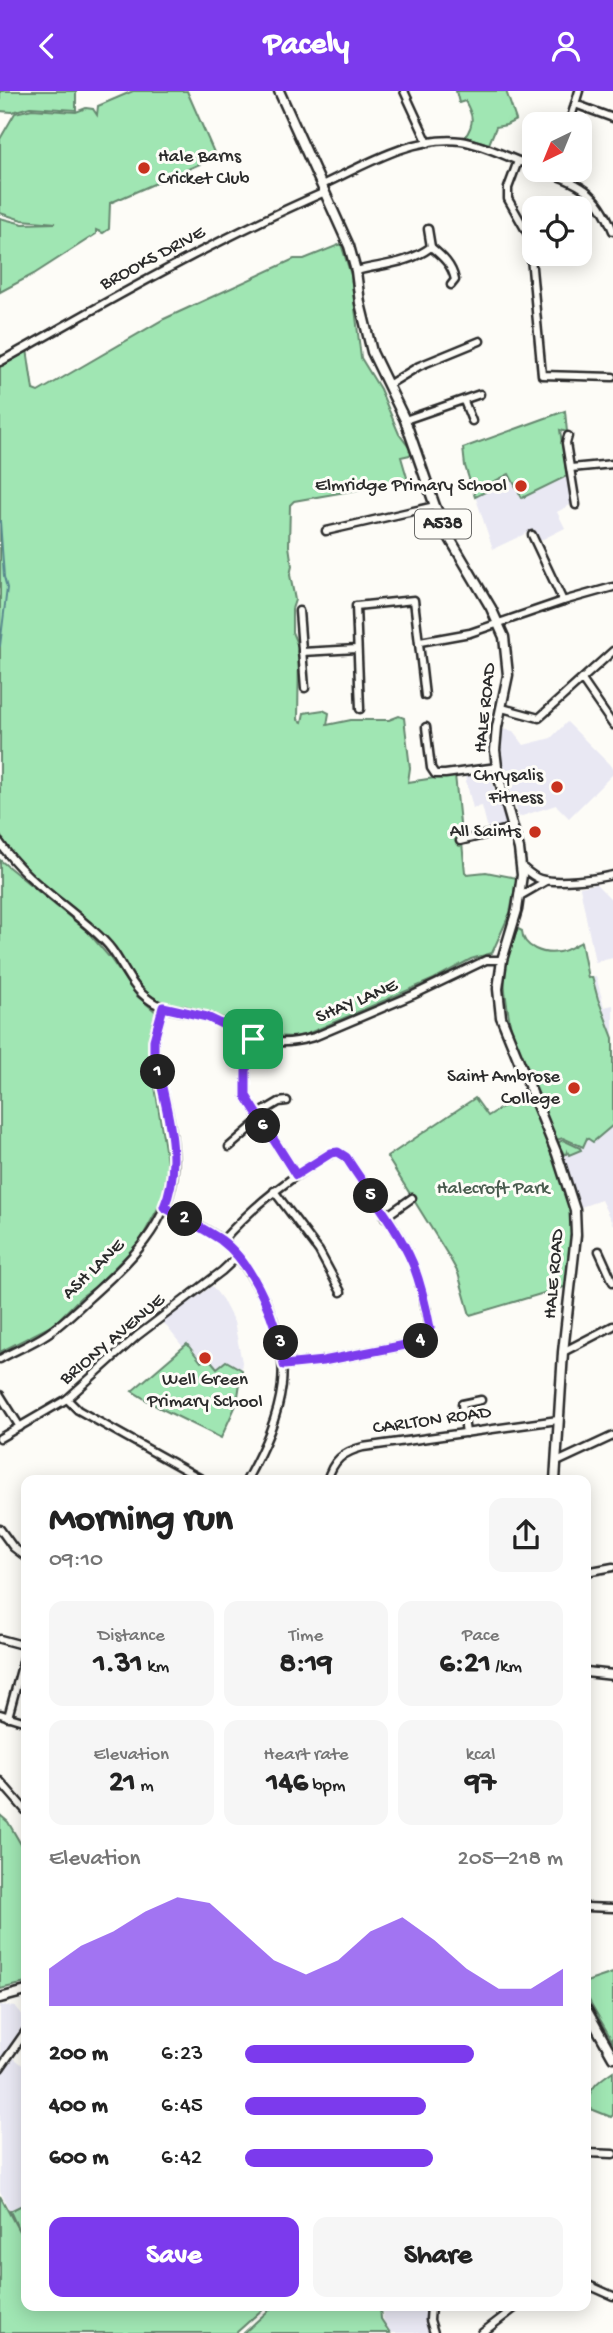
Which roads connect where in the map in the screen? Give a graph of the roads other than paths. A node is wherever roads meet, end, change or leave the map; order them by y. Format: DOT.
graph roads {
  1 [pos="279,91"];
  2 [pos="404,91"];
  3 [pos="579,91"];
  4 [pos="575,104"];
  5 [pos="573,112"];
  6 [pos="613,118"];
  7 [pos="428,143"];
  8 [pos="518,161"];
  9 [pos="522,162"];
  10 [pos="575,182"];
  11 [pos="323,189"];
  12 [pos="428,229"];
  13 [pos="613,231"];
  14 [pos="431,247"];
  15 [pos="356,271"];
  16 [pos="451,285"];
  17 [pos="480,341"];
  18 [pos="0,362"];
  19 [pos="613,377"];
  20 [pos="388,385"];
  21 [pos="480,394"];
  22 [pos="464,401"];
  23 [pos="405,420"];
  24 [pos="472,421"];
  25 [pos="568,436"];
  26 [pos="613,464"];
  27 [pos="571,468"];
  28 [pos="576,505"];
  29 [pos="435,506"];
  30 [pos="326,531"];
  31 [pos="532,535"];
  32 [pos="613,587"];
  33 [pos="563,601"];
  34 [pos="299,611"];
  35 [pos="498,622"];
  36 [pos="420,642"];
  37 [pos="357,649"];
  38 [pos="613,651"];
  39 [pos="302,652"];
  40 [pos="582,680"];
  41 [pos="305,688"];
  42 [pos="425,696"];
  43 [pos="502,708"];
  44 [pos="360,709"];
  45 [pos="613,725"];
  46 [pos="426,727"];
  47 [pos="496,767"];
  48 [pos="512,828"];
  49 [pos="460,841"];
  50 [pos="0,843"];
  51 [pos="521,866"];
  52 [pos="613,875"];
  53 [pos="548,880"];
  54 [pos="520,896"];
  55 [pos="502,960"];
  56 [pos="163,1007"];
  57 [pos="253,1039"];
  58 [pos="287,1101"];
  59 [pos="258,1118"];
  60 [pos="229,1147"];
  61 [pos="296,1175"];
  62 [pos="274,1191"];
  63 [pos="412,1198"];
  64 [pos="164,1207"];
  65 [pos="385,1217"];
  66 [pos="222,1241"];
  67 [pos="599,1251"];
  68 [pos="238,1256"];
  69 [pos="613,1282"];
  70 [pos="341,1292"];
  71 [pos="613,1326"];
  72 [pos="563,1352"];
  73 [pos="0,1359"];
  74 [pos="284,1365"];
  75 [pos="0,1395"];
  76 [pos="67,1399"];
  77 [pos="481,1400"];
  78 [pos="558,1420"];
  79 [pos="20,1427"];
  80 [pos="467,1433"];
  81 [pos="613,1436"];
  82 [pos="0,1438"];
  83 [pos="557,1462"];
  84 [pos="194,1475"];
  85 [pos="249,1475"];
  86 [pos="329,1475"];
  87 [pos="556,1475"];
  88 [pos="0,1529"];
  89 [pos="21,1553"];
  90 [pos="613,1567"];
  91 [pos="591,1571"];
  92 [pos="0,1639"];
  93 [pos="21,1647"];
  94 [pos="21,1664"];
  95 [pos="591,1673"];
  96 [pos="613,1675"];
  97 [pos="4,1715"];
  98 [pos="21,1720"];
  99 [pos="0,1781"];
  100 [pos="21,1805"];
  101 [pos="591,1907"];
  102 [pos="613,1909"];
  103 [pos="21,1992"];
  104 [pos="0,1998"];
  105 [pos="591,2019"];
  106 [pos="21,2038"];
  107 [pos="613,2057"];
  108 [pos="0,2069"];
  109 [pos="591,2153"];
  110 [pos="613,2154"];
  111 [pos="591,2286"];
  112 [pos="613,2296"];
  113 [pos="430,2311"];
  114 [pos="511,2311"];
  115 [pos="434,2333"];
  116 [pos="482,2333"];
  1 -- 11 [label="main road, HALE ROAD / A538"];
  2 -- 7 [label="street"];
  3 -- 4 [label="street"];
  4 -- 5 [label="street"];
  4 -- 6 [label="street"];
  7 -- 8 [label="street, BROOKS DRIVE"];
  7 -- 11 [label="street, BROOKS DRIVE"];
  8 -- 9 [label="street, BROOKS DRIVE"];
  8 -- 19 [label="street"];
  10 -- 13 [label="street"];
  11 -- 15 [label="main road, HALE ROAD / A538"];
  11 -- 18 [label="street, BROOKS DRIVE"];
  12 -- 14 [label="street"];
  14 -- 15 [label="street"];
  14 -- 16 [label="street"];
  15 -- 20 [label="main road, HALE ROAD / A538"];
  17 -- 20 [label="street"];
  20 -- 23 [label="main road, HALE ROAD / A538"];
  21 -- 22 [label="street"];
  22 -- 23 [label="street"];
  22 -- 24 [label="street"];
  23 -- 29 [label="main road, HALE ROAD / A538"];
  25 -- 27 [label="street"];
  26 -- 27 [label="street"];
  27 -- 28 [label="street"];
  29 -- 30 [label="street"];
  29 -- 35 [label="main road, HALE ROAD / A538"];
  31 -- 33 [label="street"];
  32 -- 33 [label="street"];
  33 -- 35 [label="street"];
  34 -- 39 [label="street"];
  35 -- 36 [label="street"];
  35 -- 43 [label="main road, HALE ROAD / A538"];
  36 -- 37 [label="street"];
  36 -- 42 [label="street"];
  37 -- 39 [label="street"];
  37 -- 44 [label="street"];
  38 -- 40 [label="street"];
  39 -- 41 [label="street"];
  40 -- 43 [label="street"];
  40 -- 45 [label="street"];
  43 -- 47 [label="main road, HALE ROAD / A538"];
  46 -- 47 [label="street"];
  47 -- 48 [label="main road, HALE ROAD / A538"];
  48 -- 49 [label="street"];
  48 -- 51 [label="main road, HALE ROAD / A538"];
  50 -- 56 [label="street, SHAY LANE"];
  51 -- 53 [label="street"];
  51 -- 54 [label="main road, HALE ROAD"];
  52 -- 53 [label="street"];
  53 -- 54 [label="street"];
  54 -- 55 [label="main road, HALE ROAD"];
  55 -- 57 [label="street, SHAY LANE"];
  55 -- 72 [label="main road, HALE ROAD"];
  56 -- 57 [label="street, SHAY LANE"];
  56 -- 64 [label="street, ASH LANE"];
  57 -- 59 [label="street"];
  58 -- 59 [label="street"];
  59 -- 60 [label="street"];
  59 -- 61 [label="street"];
  61 -- 62 [label="street"];
  61 -- 65 [label="street"];
  62 -- 66 [label="street"];
  62 -- 70 [label="street"];
  63 -- 65 [label="street"];
  64 -- 66 [label="street"];
  64 -- 73 [label="street, ASH LANE"];
  65 -- 74 [label="street"];
  66 -- 68 [label="street"];
  67 -- 69 [label="street"];
  68 -- 74 [label="street"];
  68 -- 76 [label="street, BRIONY AVENUE"];
  71 -- 72 [label="street"];
  72 -- 78 [label="main road, HALE ROAD"];
  74 -- 85 [label="street"];
  75 -- 79 [label="street"];
  76 -- 79 [label="street, BRIONY AVENUE"];
  76 -- 84 [label="street"];
  77 -- 80 [label="street"];
  78 -- 80 [label="street, CARLTON ROAD"];
  78 -- 83 [label="main road, HALE ROAD"];
  79 -- 82 [label="street, BRIONY AVENUE"];
  80 -- 86 [label="street, CARLTON ROAD"];
  81 -- 83 [label="street"];
  83 -- 87 [label="main road, HALE ROAD"];
  88 -- 89 [label="street"];
  90 -- 91 [label="street"];
  92 -- 93 [label="street"];
  94 -- 97 [label="street"];
  95 -- 96 [label="main road"];
  97 -- 98 [label="street"];
  99 -- 100 [label="street"];
  101 -- 102 [label="street"];
  103 -- 104 [label="main road"];
  105 -- 107 [label="main road"];
  106 -- 108 [label="street"];
  109 -- 110 [label="street"];
  111 -- 112 [label="street"];
  113 -- 115 [label="street"];
  114 -- 116 [label="street"];
}
